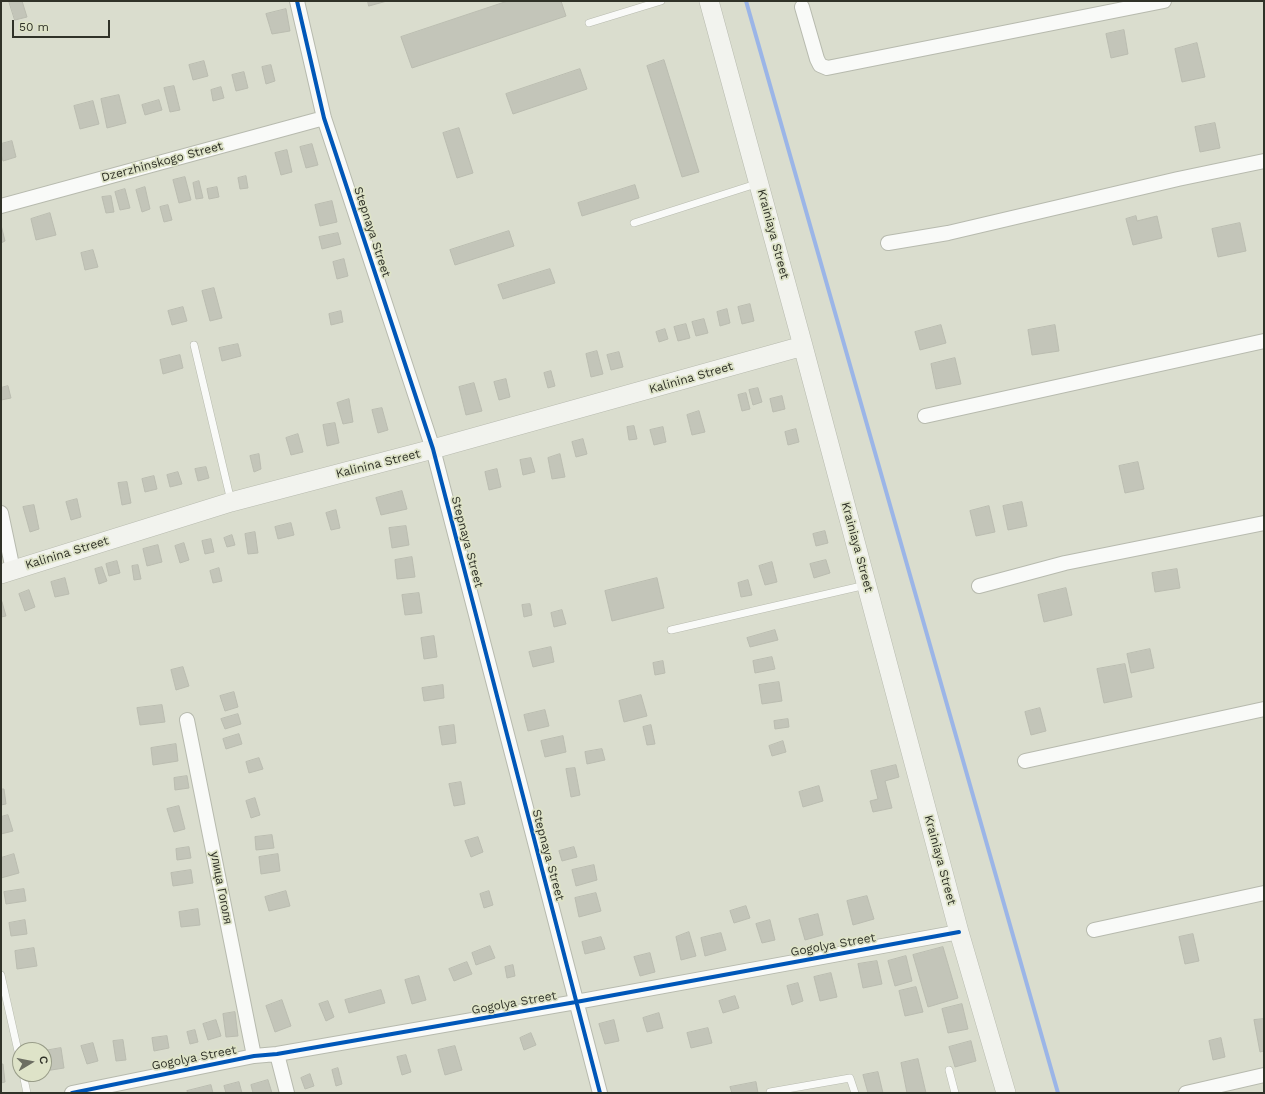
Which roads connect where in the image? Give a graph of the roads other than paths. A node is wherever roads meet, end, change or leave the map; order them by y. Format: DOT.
graph roads {
  1 [pos="297,1"];
  2 [pos="661,1"];
  3 [pos="709,1"];
  4 [pos="1164,1"];
  5 [pos="802,7"];
  6 [pos="589,23"];
  7 [pos="324,118"];
  8 [pos="1264,161"];
  9 [pos="759,183"];
  10 [pos="1,206"];
  11 [pos="634,223"];
  12 [pos="888,243"];
  13 [pos="1264,341"];
  14 [pos="194,345"];
  15 [pos="803,346"];
  16 [pos="925,416"];
  17 [pos="433,449"];
  18 [pos="231,502"];
  19 [pos="1,513"];
  20 [pos="1264,523"];
  21 [pos="7,572"];
  22 [pos="867,584"];
  23 [pos="979,586"];
  24 [pos="671,630"];
  25 [pos="1264,709"];
  26 [pos="187,720"];
  27 [pos="1025,761"];
  28 [pos="1264,893"];
  29 [pos="1094,930"];
  30 [pos="959,932"];
  31 [pos="1,975"];
  32 [pos="576,1002"];
  33 [pos="16,1042"];
  34 [pos="277,1054"];
  35 [pos="254,1056"];
  36 [pos="949,1070"];
  37 [pos="1264,1075"];
  38 [pos="25,1082"];
  39 [pos="1213,1089"];
  40 [pos="28,1093"];
  41 [pos="72,1093"];
  42 [pos="287,1093"];
  43 [pos="600,1093"];
  44 [pos="770,1093"];
  45 [pos="855,1093"];
  46 [pos="955,1093"];
  47 [pos="1006,1093"];
  48 [pos="1186,1093"];
  1 -- 7 [label="street, Stepnaya Street"];
  2 -- 6 [label="lane"];
  3 -- 9 [label="main road, Krainiaya Street"];
  4 -- 5 [label="street"];
  7 -- 10 [label="street, Dzerzhinskogo Street"];
  7 -- 17 [label="street, Stepnaya Street"];
  8 -- 12 [label="street"];
  9 -- 11 [label="lane"];
  9 -- 15 [label="main road, Krainiaya Street"];
  13 -- 16 [label="street"];
  14 -- 18 [label="lane"];
  15 -- 17 [label="main road, Kalinina Street"];
  15 -- 22 [label="main road, Krainiaya Street"];
  17 -- 18 [label="main road, Kalinina Street"];
  17 -- 32 [label="street, Stepnaya Street"];
  18 -- 21 [label="main road, Kalinina Street"];
  19 -- 21 [label="street"];
  20 -- 23 [label="street"];
  22 -- 24 [label="lane"];
  22 -- 30 [label="main road, Krainiaya Street"];
  25 -- 27 [label="street"];
  26 -- 35 [label="street, улица Гоголя"];
  28 -- 29 [label="street"];
  30 -- 32 [label="street, Gogolya Street"];
  30 -- 47 [label="main road, Krainiaya Street"];
  31 -- 33 [label="lane"];
  32 -- 34 [label="street, Gogolya Street"];
  32 -- 43 [label="street, Stepnaya Street"];
  34 -- 35 [label="street, Gogolya Street"];
  34 -- 42 [label="street"];
  35 -- 41 [label="street, Gogolya Street"];
  36 -- 46 [label="lane"];
  37 -- 39 [label="street"];
  38 -- 40 [label="lane"];
  39 -- 48 [label="street"];
  44 -- 45 [label="lane"];
}
